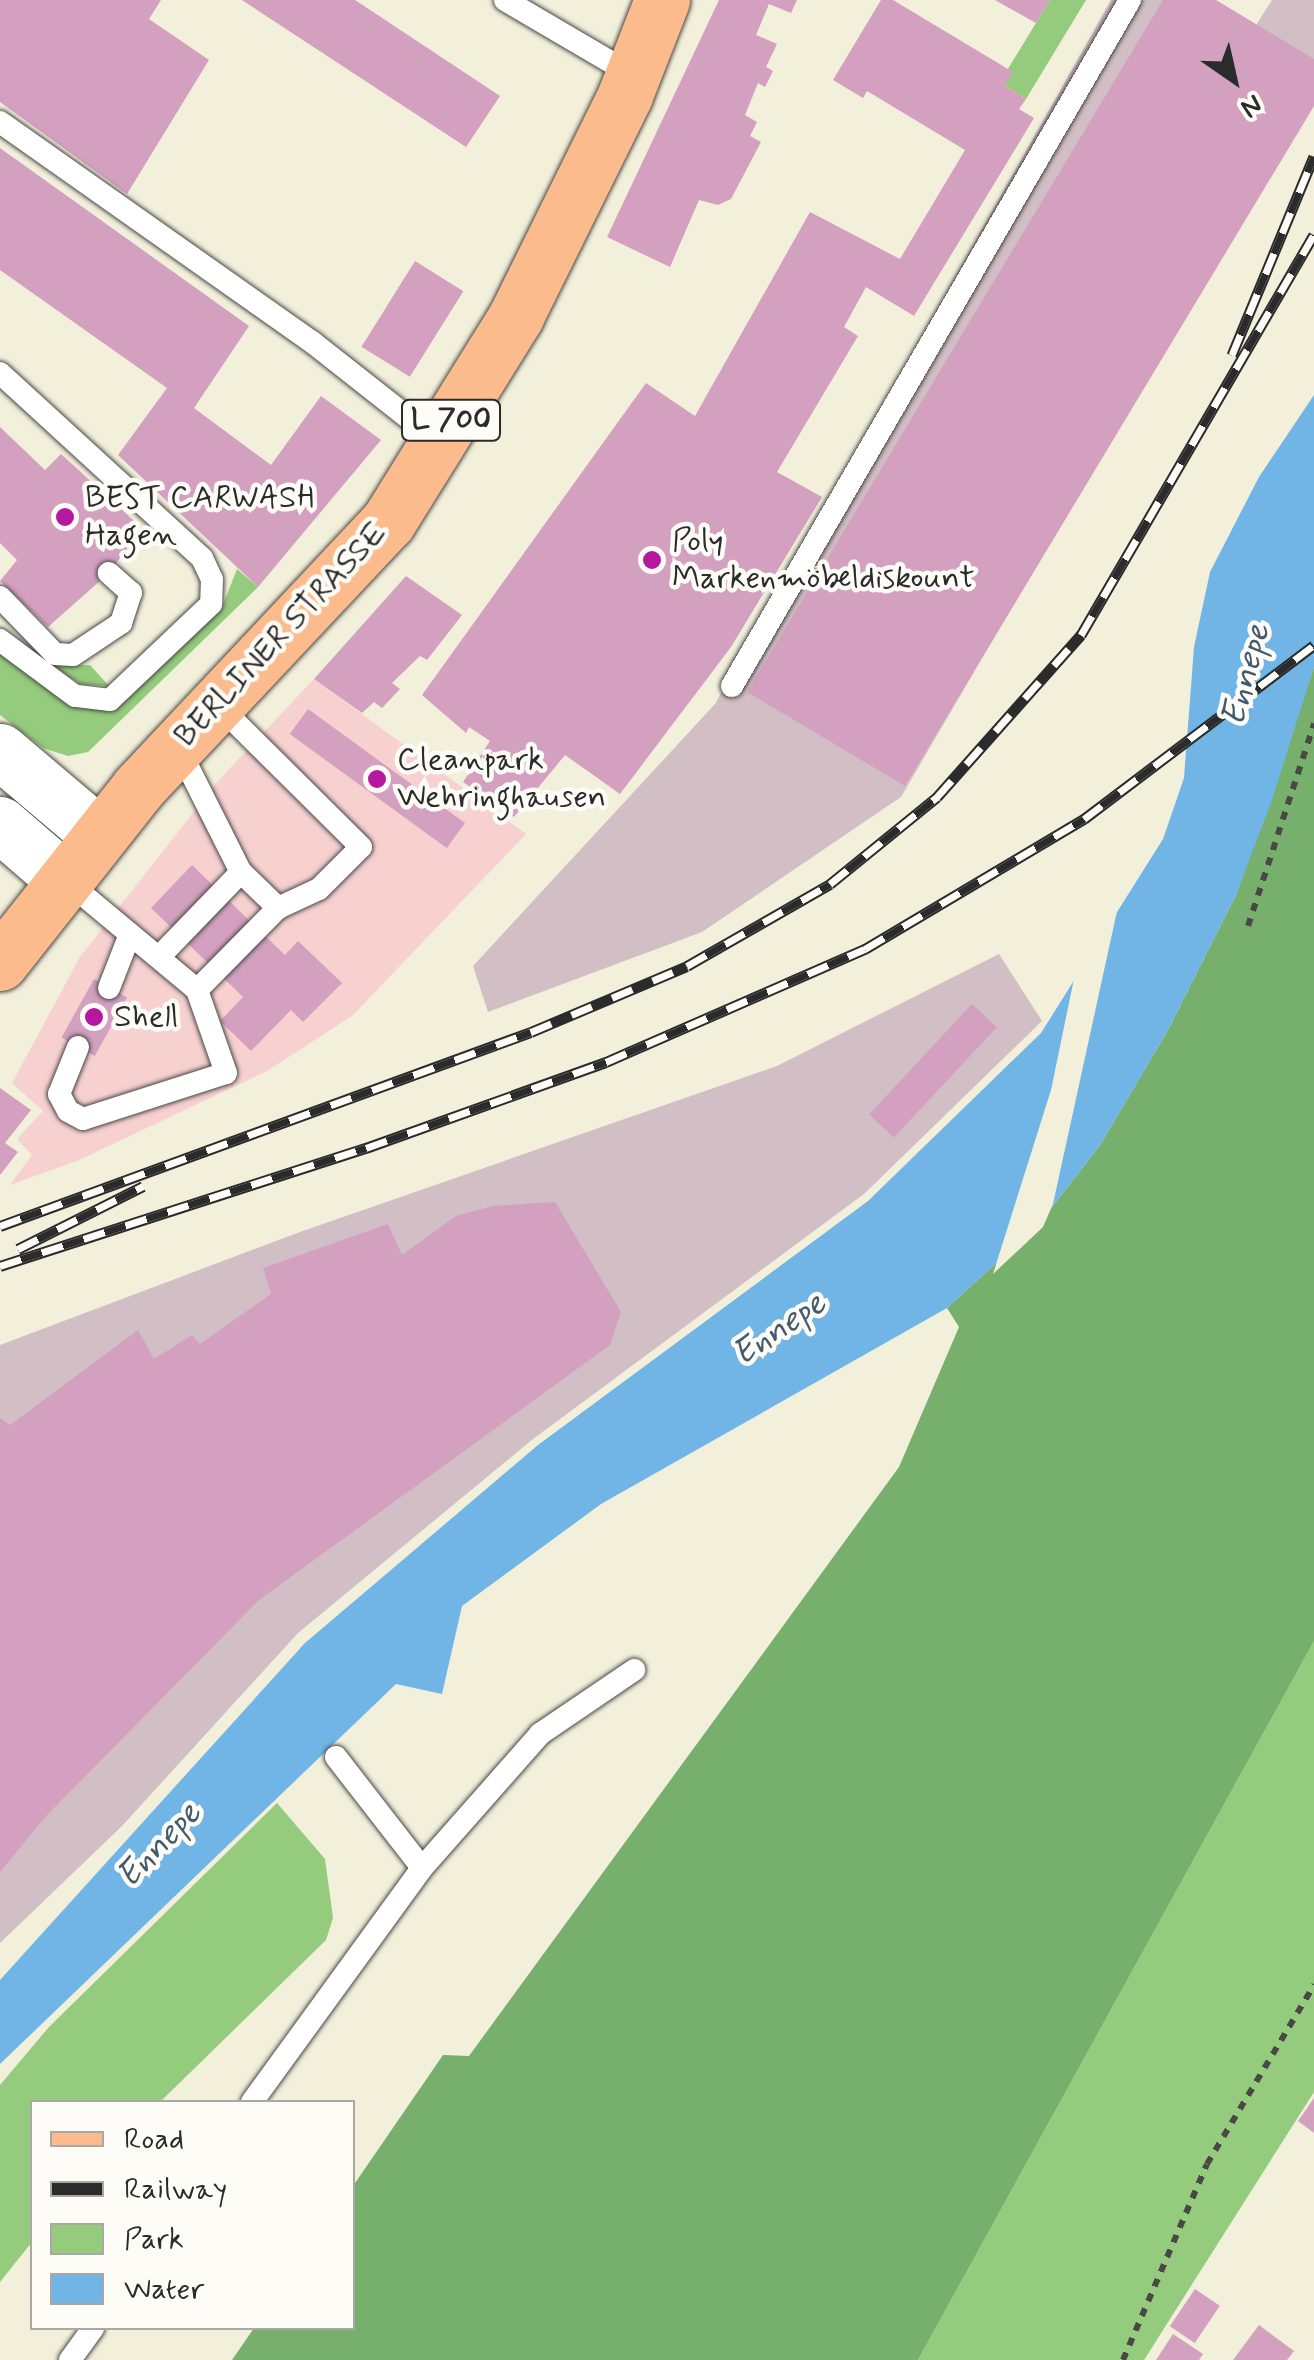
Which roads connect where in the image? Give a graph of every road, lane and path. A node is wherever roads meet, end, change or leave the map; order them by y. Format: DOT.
graph roads {
  1 [pos="505,0"];
  2 [pos="662,0"];
  3 [pos="1130,0"];
  4 [pos="633,75"];
  5 [pos="0,122"];
  6 [pos="0,373"];
  7 [pos="438,441"];
  8 [pos="108,573"];
  9 [pos="0,598"];
  10 [pos="0,640"];
  11 [pos="732,686"];
  12 [pos="218,704"];
  13 [pos="1314,724"];
  14 [pos="178,746"];
  15 [pos="0,750"];
  16 [pos="0,824"];
  17 [pos="99,835"];
  18 [pos="241,872"];
  19 [pos="64,879"];
  20 [pos="278,908"];
  21 [pos="1248,926"];
  22 [pos="130,934"];
  23 [pos="159,957"];
  24 [pos="0,963"];
  25 [pos="109,988"];
  26 [pos="197,990"];
  27 [pos="78,1047"];
  28 [pos="634,1670"];
  29 [pos="336,1757"];
  30 [pos="422,1868"];
  31 [pos="1314,1984"];
  32 [pos="253,2100"];
  33 [pos="92,2330"];
  34 [pos="70,2360"];
  35 [pos="1123,2360"];
  1 -- 4 [label="lane"];
  2 -- 4 [label="main road, BERLINER STRASSE / L 700"];
  3 -- 11 [label="lane"];
  4 -- 7 [label="main road, BERLINER STRASSE / L 700"];
  5 -- 7 [label="lane"];
  6 -- 10 [label="lane"];
  7 -- 12 [label="main road, BERLINER STRASSE / L 700"];
  8 -- 9 [label="lane"];
  12 -- 14 [label="main road, BERLINER STRASSE / L 700"];
  12 -- 20 [label="lane"];
  13 -- 21 [label="path"];
  14 -- 17 [label="main road, BERLINER STRASSE / L 700"];
  14 -- 18 [label="lane"];
  15 -- 17 [label="street"];
  16 -- 19 [label="street"];
  17 -- 19 [label="main road, BERLINER STRASSE / L 700"];
  18 -- 20 [label="lane"];
  18 -- 23 [label="lane"];
  19 -- 22 [label="lane"];
  19 -- 24 [label="main road, L 700"];
  20 -- 26 [label="lane"];
  22 -- 23 [label="lane"];
  22 -- 25 [label="lane"];
  23 -- 26 [label="lane"];
  26 -- 27 [label="lane"];
  28 -- 30 [label="lane"];
  29 -- 30 [label="lane"];
  30 -- 32 [label="lane"];
  31 -- 35 [label="path"];
  33 -- 34 [label="lane"];
}
